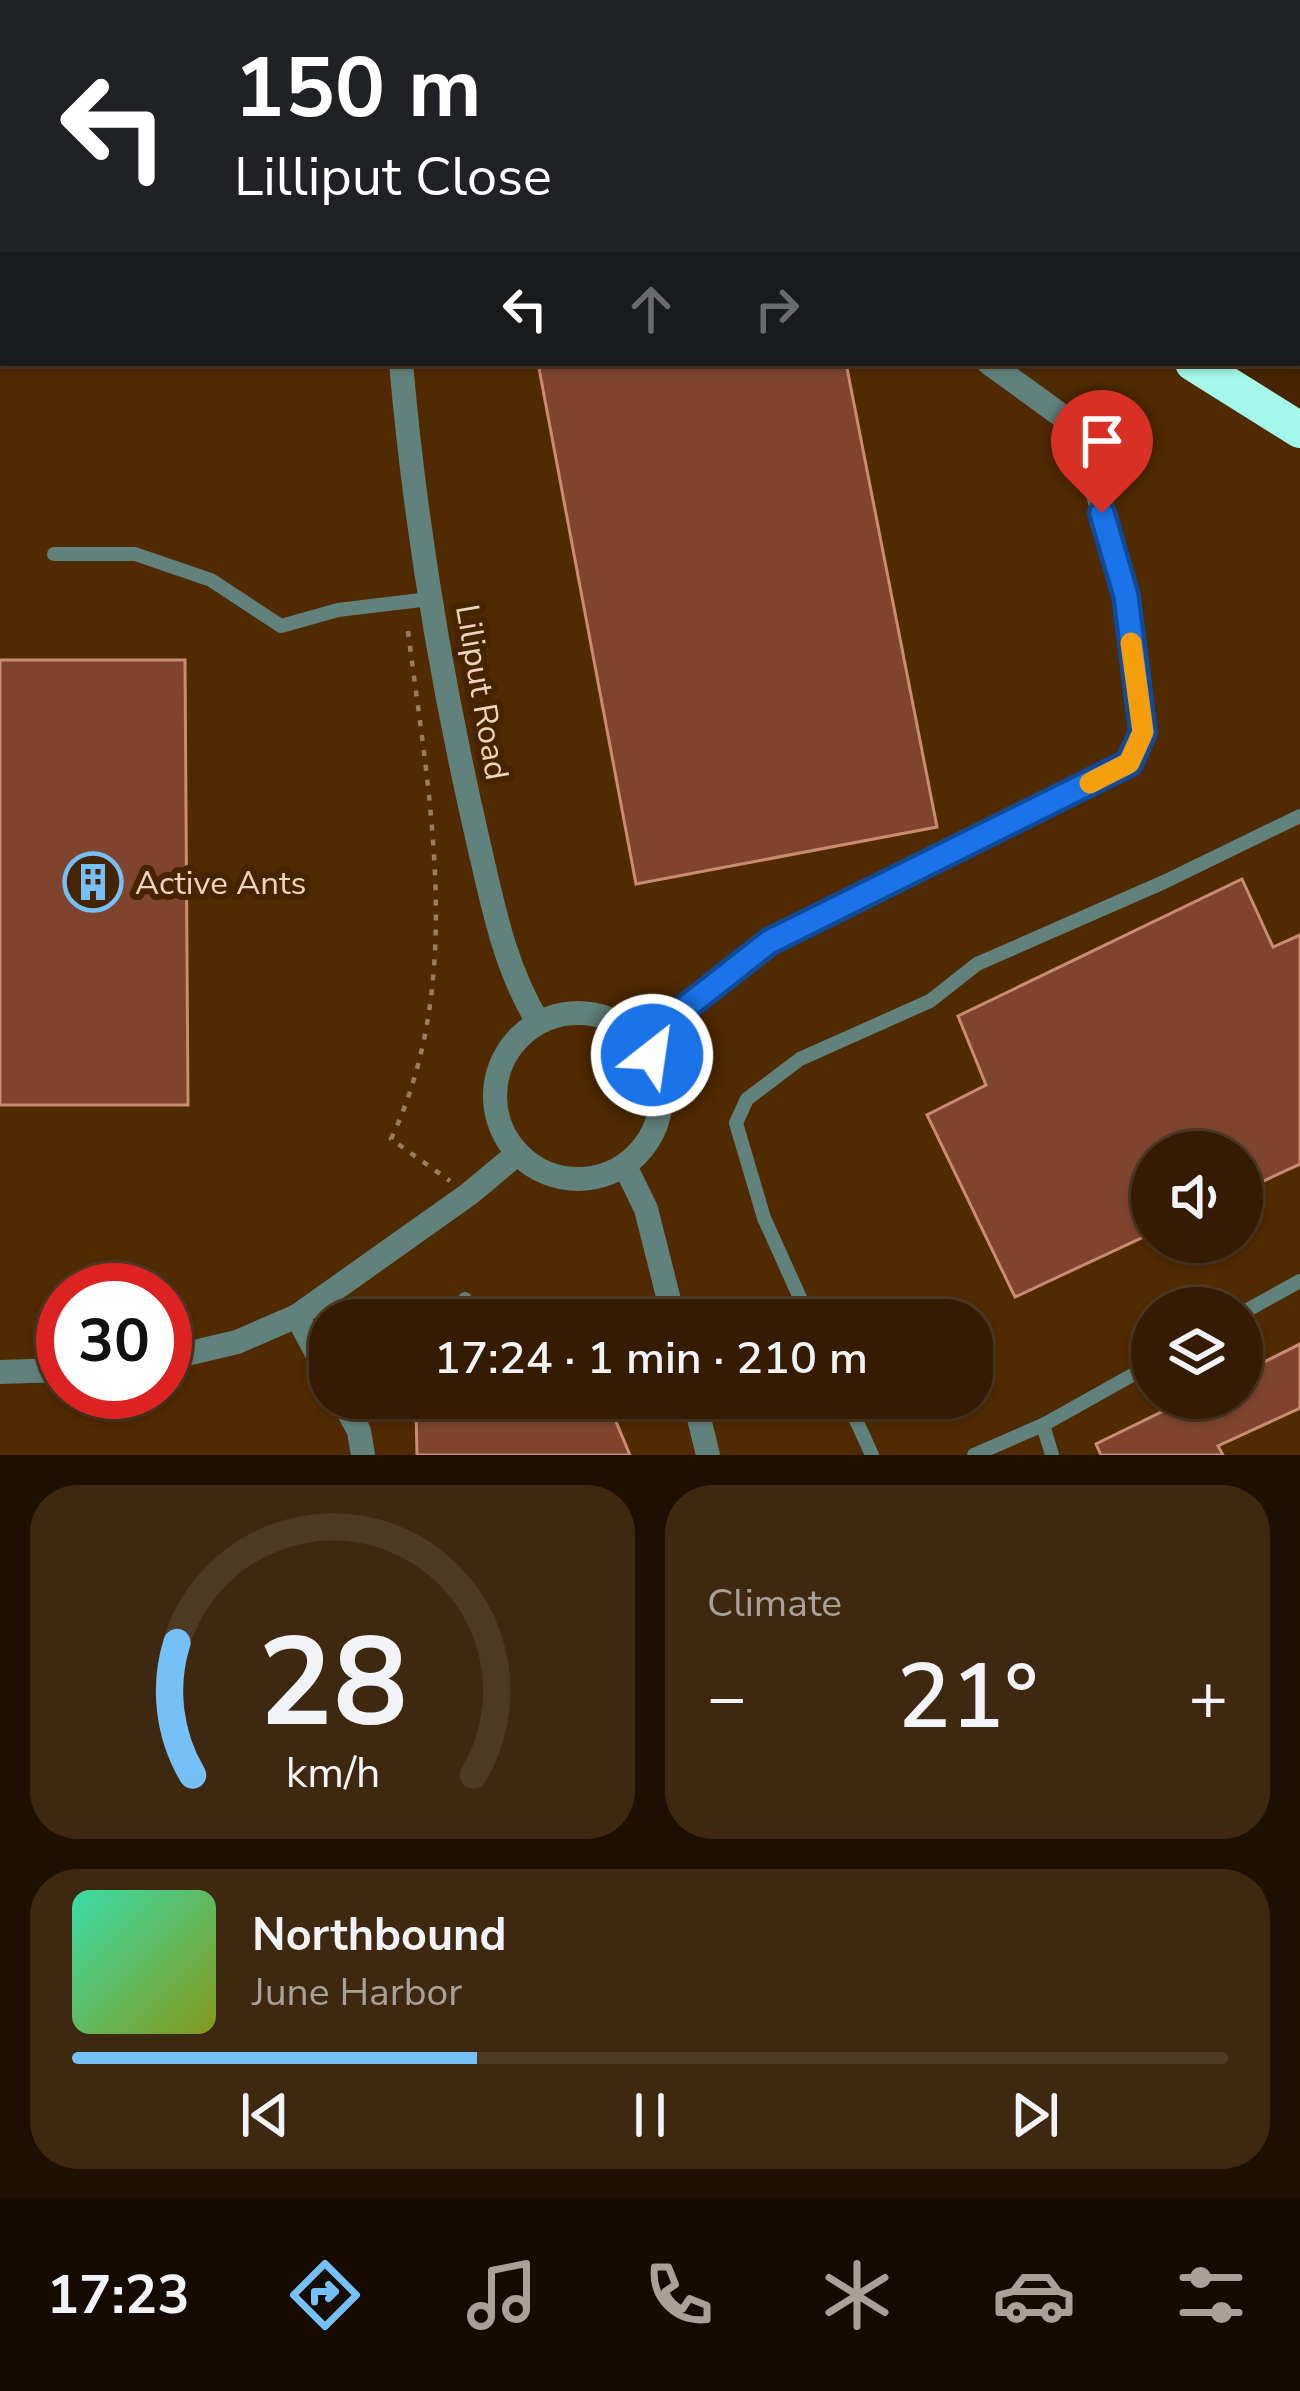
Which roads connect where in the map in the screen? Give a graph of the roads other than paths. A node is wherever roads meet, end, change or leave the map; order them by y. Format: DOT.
graph roads {
  1 [pos="401,366"];
  2 [pos="993,366"];
  3 [pos="1198,366"];
  4 [pos="1300,430"];
  5 [pos="54,554"];
  6 [pos="412,601"];
  7 [pos="1300,815"];
  8 [pos="538,1022"];
  9 [pos="643,1041"];
  10 [pos="517,1154"];
  11 [pos="625,1166"];
  12 [pos="1300,1281"];
  13 [pos="669,1299"];
  14 [pos="801,1299"];
  15 [pos="1263,1301"];
  16 [pos="297,1316"];
  17 [pos="309,1339"];
  18 [pos="192,1353"];
  19 [pos="36,1371"];
  20 [pos="0,1372"];
  21 [pos="1131,1376"];
  22 [pos="350,1419"];
  23 [pos="699,1419"];
  24 [pos="856,1419"];
  25 [pos="1042,1425"];
  26 [pos="1007,1449"];
  27 [pos="363,1455"];
  28 [pos="708,1455"];
  29 [pos="872,1455"];
  30 [pos="974,1455"];
  31 [pos="1052,1455"];
  1 -- 8 [label="street, Liliput Road"];
  2 -- 9 [label="street"];
  3 -- 4 [label="highway"];
  5 -- 6 [label="lane"];
  7 -- 14 [label="lane"];
  8 -- 9 [label="street"];
  8 -- 10 [label="street"];
  9 -- 11 [label="street"];
  10 -- 11 [label="street"];
  10 -- 16 [label="street"];
  11 -- 13 [label="street"];
  12 -- 15 [label="lane"];
  16 -- 17 [label="street"];
  16 -- 18 [label="street"];
  19 -- 20 [label="street"];
  21 -- 25 [label="lane"];
  22 -- 27 [label="street"];
  23 -- 28 [label="street"];
  24 -- 29 [label="lane"];
  25 -- 26 [label="lane"];
  25 -- 31 [label="lane"];
  26 -- 30 [label="lane"];
}
